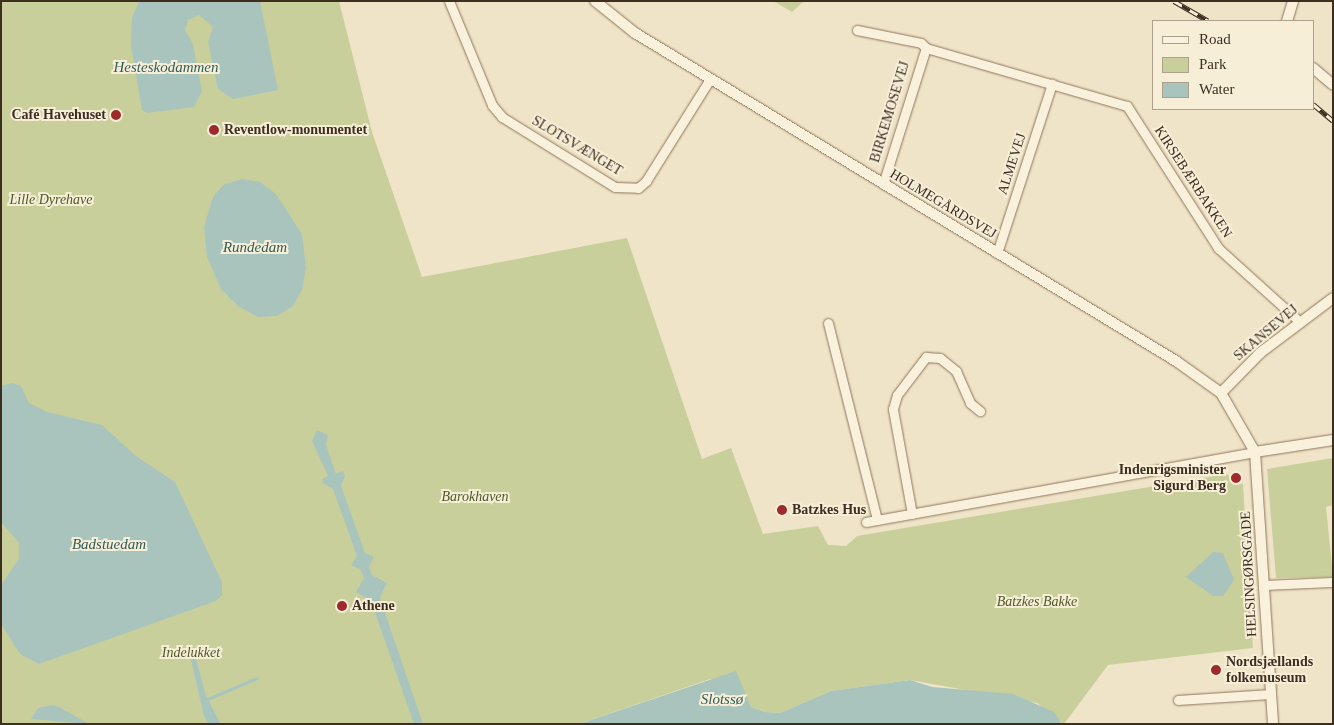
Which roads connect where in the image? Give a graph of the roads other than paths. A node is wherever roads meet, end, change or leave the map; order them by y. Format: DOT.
graph roads {
  1 [pos="449,1"];
  2 [pos="595,1"];
  3 [pos="1293,1"];
  4 [pos="1287,20"];
  5 [pos="857,30"];
  6 [pos="926,48"];
  7 [pos="1314,69"];
  8 [pos="710,79"];
  9 [pos="1052,84"];
  10 [pos="1333,86"];
  11 [pos="883,184"];
  12 [pos="997,253"];
  13 [pos="1333,298"];
  14 [pos="828,322"];
  15 [pos="1300,322"];
  16 [pos="1220,393"];
  17 [pos="980,411"];
  18 [pos="1333,440"];
  19 [pos="1255,452"];
  20 [pos="912,514"];
  21 [pos="877,520"];
  22 [pos="866,522"];
  23 [pos="1333,582"];
  24 [pos="1263,585"];
  25 [pos="1270,694"];
  26 [pos="1178,700"];
  27 [pos="1273,724"];
  1 -- 8 [label="street, SLOTSVÆNGET"];
  2 -- 8 [label="street, HOLMEGÅRDSVEJ"];
  3 -- 4 [label="street"];
  5 -- 6 [label="street, BIRKEMOSEVEJ"];
  6 -- 9 [label="street, BIRKEMOSEVEJ"];
  6 -- 11 [label="street, BIRKEMOSEVEJ"];
  7 -- 10 [label="street"];
  8 -- 11 [label="street, HOLMEGÅRDSVEJ"];
  9 -- 12 [label="street, ALMEVEJ"];
  9 -- 15 [label="street, KIRSEBÆRBAKKEN"];
  11 -- 12 [label="street, HOLMEGÅRDSVEJ"];
  12 -- 16 [label="street, HOLMEGÅRDSVEJ"];
  13 -- 15 [label="street, SKANSEVEJ"];
  14 -- 21 [label="street"];
  15 -- 16 [label="street, SKANSEVEJ"];
  16 -- 19 [label="street, HOLMEGÅRDSVEJ"];
  17 -- 20 [label="street"];
  18 -- 19 [label="street"];
  19 -- 20 [label="street"];
  19 -- 24 [label="street, HELSINGØRSGADE"];
  20 -- 21 [label="street"];
  21 -- 22 [label="street"];
  23 -- 24 [label="street"];
  24 -- 25 [label="street, HELSINGØRSGADE"];
  25 -- 26 [label="street"];
  25 -- 27 [label="street, HELSINGØRSGADE"];
}
